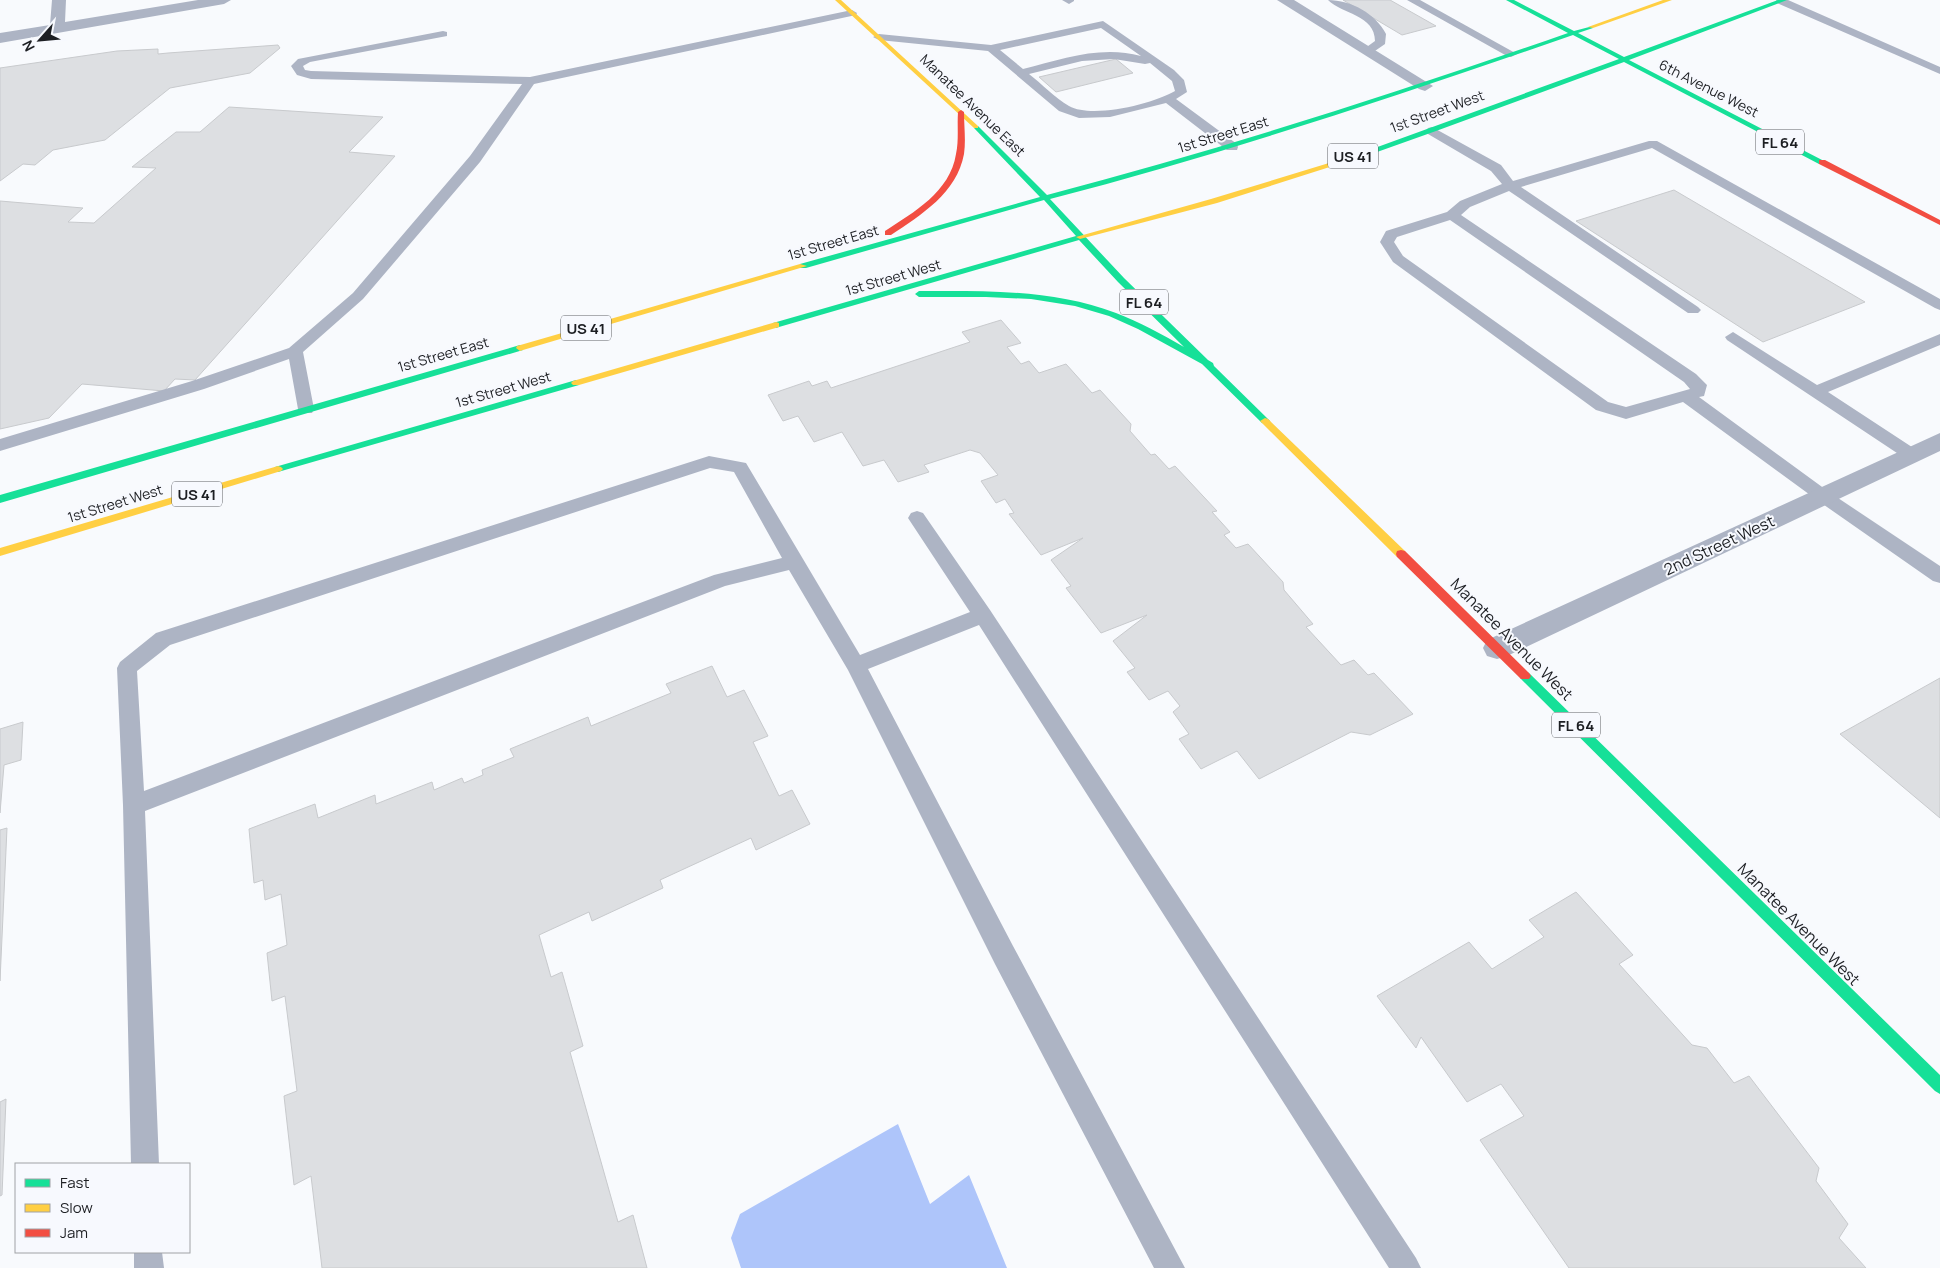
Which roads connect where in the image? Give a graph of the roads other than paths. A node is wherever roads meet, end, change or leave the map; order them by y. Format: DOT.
graph roads {
  1 [pos="59,0"];
  2 [pos="224,0"];
  3 [pos="838,0"];
  4 [pos="1284,0"];
  5 [pos="1333,0"];
  6 [pos="1412,0"];
  7 [pos="1509,0"];
  8 [pos="1669,0"];
  9 [pos="1782,1"];
  10 [pos="852,13"];
  11 [pos="57,28"];
  12 [pos="1573,33"];
  13 [pos="444,34"];
  14 [pos="0,38"];
  15 [pos="879,38"];
  16 [pos="990,48"];
  17 [pos="1368,51"];
  18 [pos="1511,54"];
  19 [pos="1620,59"];
  20 [pos="1940,71"];
  21 [pos="1170,72"];
  22 [pos="1020,73"];
  23 [pos="530,81"];
  24 [pos="1426,86"];
  25 [pos="1168,99"];
  26 [pos="961,112"];
  27 [pos="1432,131"];
  28 [pos="1232,147"];
  29 [pos="1510,186"];
  30 [pos="1044,198"];
  31 [pos="1452,214"];
  32 [pos="1940,223"];
  33 [pos="1080,238"];
  34 [pos="866,248"];
  35 [pos="888,294"];
  36 [pos="1940,305"];
  37 [pos="1694,310"];
  38 [pos="1733,337"];
  39 [pos="1940,340"];
  40 [pos="296,351"];
  41 [pos="1210,365"];
  42 [pos="1816,391"];
  43 [pos="1686,396"];
  44 [pos="306,409"];
  45 [pos="1940,442"];
  46 [pos="0,445"];
  47 [pos="1912,455"];
  48 [pos="1823,496"];
  49 [pos="0,499"];
  50 [pos="916,518"];
  51 [pos="0,552"];
  52 [pos="794,562"];
  53 [pos="1940,576"];
  54 [pos="983,615"];
  55 [pos="1498,648"];
  56 [pos="856,665"];
  57 [pos="134,805"];
  58 [pos="1940,1086"];
  59 [pos="145,1163"];
  60 [pos="148,1253"];
  61 [pos="149,1268"];
  62 [pos="1170,1268"];
  63 [pos="1406,1268"];
  1 -- 11 [label="street"];
  2 -- 11 [label="street"];
  3 -- 10 [label="main road, Manatee Avenue East / FL 64"];
  4 -- 17 [label="street"];
  5 -- 17 [label="lane"];
  6 -- 18 [label="lane"];
  7 -- 12 [label="main road, FL 64"];
  8 -- 12 [label="main road, 1st Street East / US 41"];
  9 -- 19 [label="main road, 1st Street West / US 41"];
  9 -- 20 [label="lane"];
  10 -- 15 [label="main road, Manatee Avenue East / FL 64"];
  10 -- 23 [label="lane"];
  11 -- 14 [label="street"];
  12 -- 18 [label="main road, 1st Street East / US 41"];
  12 -- 19 [label="main road, 6th Avenue West / FL 64"];
  13 -- 23 [label="lane"];
  15 -- 16 [label="lane"];
  15 -- 26 [label="main road, Manatee Avenue East / FL 64"];
  16 -- 21 [label="lane"];
  16 -- 22 [label="lane"];
  17 -- 24 [label="street"];
  18 -- 24 [label="main road, 1st Street East / US 41"];
  19 -- 27 [label="main road, 1st Street West / US 41"];
  19 -- 32 [label="main road, 6th Avenue West / FL 64"];
  21 -- 22 [label="lane"];
  21 -- 25 [label="lane"];
  22 -- 25 [label="lane"];
  23 -- 40 [label="lane"];
  24 -- 28 [label="main road, 1st Street East / US 41"];
  25 -- 28 [label="lane"];
  26 -- 30 [label="main road, Manatee Avenue East / FL 64"];
  26 -- 34 [label="main road"];
  27 -- 29 [label="lane"];
  27 -- 33 [label="main road, 1st Street West / US 41"];
  28 -- 30 [label="main road, 1st Street East / US 41"];
  29 -- 31 [label="lane"];
  29 -- 36 [label="lane"];
  29 -- 37 [label="lane"];
  30 -- 33 [label="main road, Manatee Avenue East / FL 64"];
  30 -- 34 [label="main road, 1st Street East / US 41"];
  31 -- 43 [label="lane"];
  31 -- 43 [label="lane"];
  33 -- 35 [label="main road, 1st Street West / US 41"];
  33 -- 41 [label="main road, Manatee Avenue West / FL 64"];
  34 -- 44 [label="main road, 1st Street East / US 41"];
  35 -- 41 [label="main road"];
  35 -- 51 [label="main road, 1st Street West / US 41"];
  38 -- 42 [label="lane"];
  39 -- 42 [label="lane"];
  40 -- 44 [label="lane"];
  40 -- 46 [label="lane"];
  41 -- 55 [label="main road, Manatee Avenue West / FL 64"];
  42 -- 47 [label="lane"];
  43 -- 48 [label="lane"];
  44 -- 49 [label="main road, 1st Street East / US 41"];
  45 -- 47 [label="street, 2nd Street West"];
  47 -- 48 [label="street, 2nd Street West"];
  48 -- 53 [label="lane"];
  48 -- 55 [label="street, 2nd Street West"];
  50 -- 54 [label="lane"];
  52 -- 56 [label="lane"];
  52 -- 57 [label="lane"];
  52 -- 57 [label="lane"];
  54 -- 56 [label="lane"];
  54 -- 63 [label="lane"];
  55 -- 58 [label="main road, Manatee Avenue West / FL 64"];
  56 -- 62 [label="lane"];
  57 -- 59 [label="lane"];
  60 -- 61 [label="lane"];
}
